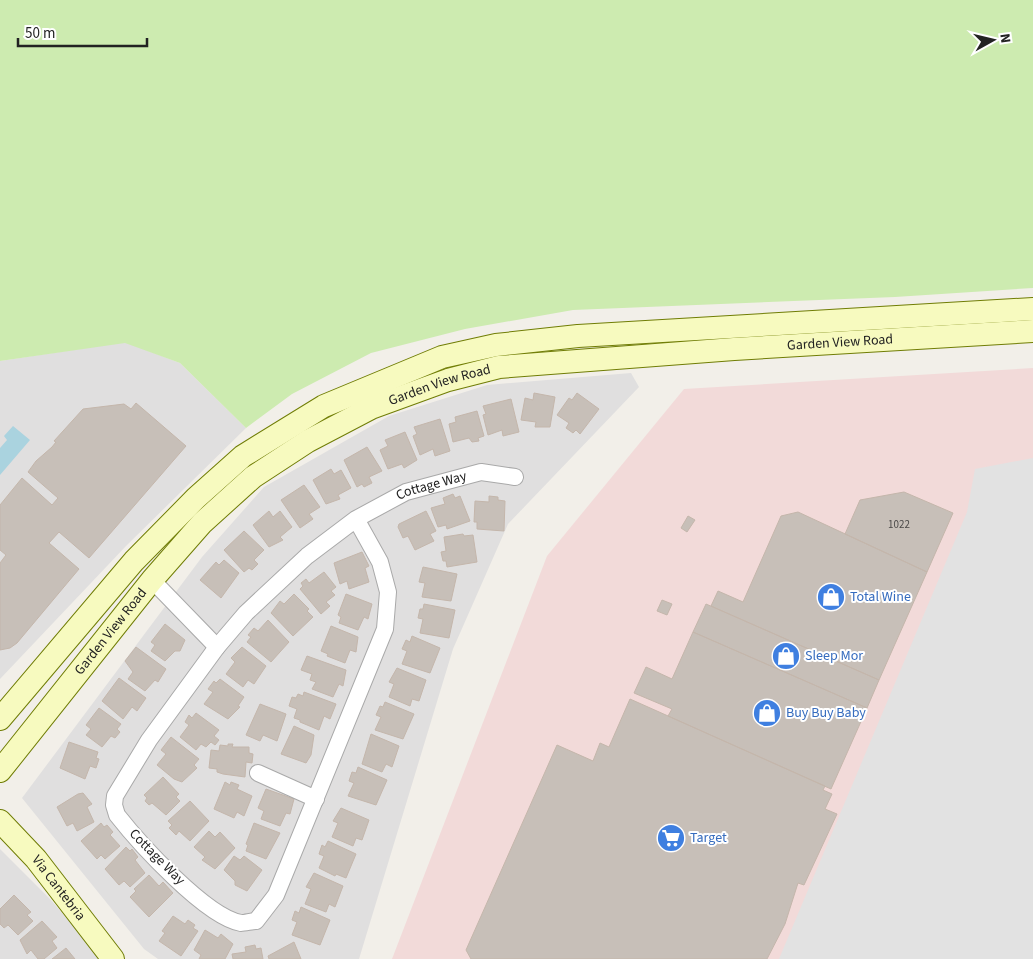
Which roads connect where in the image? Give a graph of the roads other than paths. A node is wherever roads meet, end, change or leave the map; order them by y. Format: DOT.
graph roads {
  1 [pos="1033,308"];
  2 [pos="1033,331"];
  3 [pos="515,477"];
  4 [pos="356,519"];
  5 [pos="152,580"];
  6 [pos="217,647"];
  7 [pos="0,719"];
  8 [pos="0,771"];
  9 [pos="258,773"];
  10 [pos="316,799"];
  11 [pos="0,821"];
  12 [pos="113,959"];
  1 -- 7 [label="main road, Garden View Road"];
  2 -- 5 [label="main road, Garden View Road"];
  3 -- 4 [label="street, Cottage Way"];
  4 -- 6 [label="street, Cottage Way"];
  4 -- 10 [label="street, Cottage Way"];
  5 -- 6 [label="street"];
  5 -- 8 [label="main road, Garden View Road"];
  6 -- 10 [label="street, Cottage Way"];
  9 -- 10 [label="street"];
  11 -- 12 [label="main road, Via Cantebria"];
}
